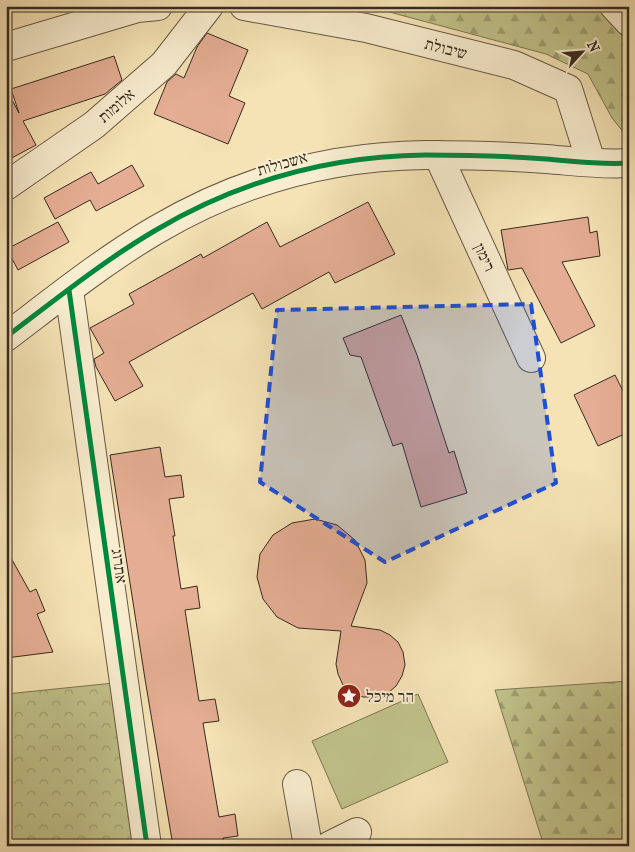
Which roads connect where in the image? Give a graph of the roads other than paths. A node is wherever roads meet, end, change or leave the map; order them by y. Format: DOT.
graph roads {
  1 [pos="158,6"];
  2 [pos="209,6"];
  3 [pos="244,6"];
  4 [pos="614,6"];
  5 [pos="629,22"];
  6 [pos="6,48"];
  7 [pos="438,155"];
  8 [pos="614,163"];
  9 [pos="6,186"];
  10 [pos="69,290"];
  11 [pos="6,338"];
  12 [pos="531,358"];
  13 [pos="297,784"];
  14 [pos="357,832"];
  15 [pos="146,846"];
  16 [pos="308,846"];
  17 [pos="329,846"];
  1 -- 6 [label="street"];
  2 -- 9 [label="street, אלומות"];
  3 -- 8 [label="street, שיבולת"];
  4 -- 5 [label="street"];
  7 -- 8 [label="street, אשכולות"];
  7 -- 10 [label="street, אשכולות"];
  7 -- 12 [label="street, רימון"];
  10 -- 11 [label="street, אשכולות"];
  10 -- 15 [label="street, אתרוג"];
  13 -- 16 [label="street"];
  14 -- 17 [label="street"];
}
